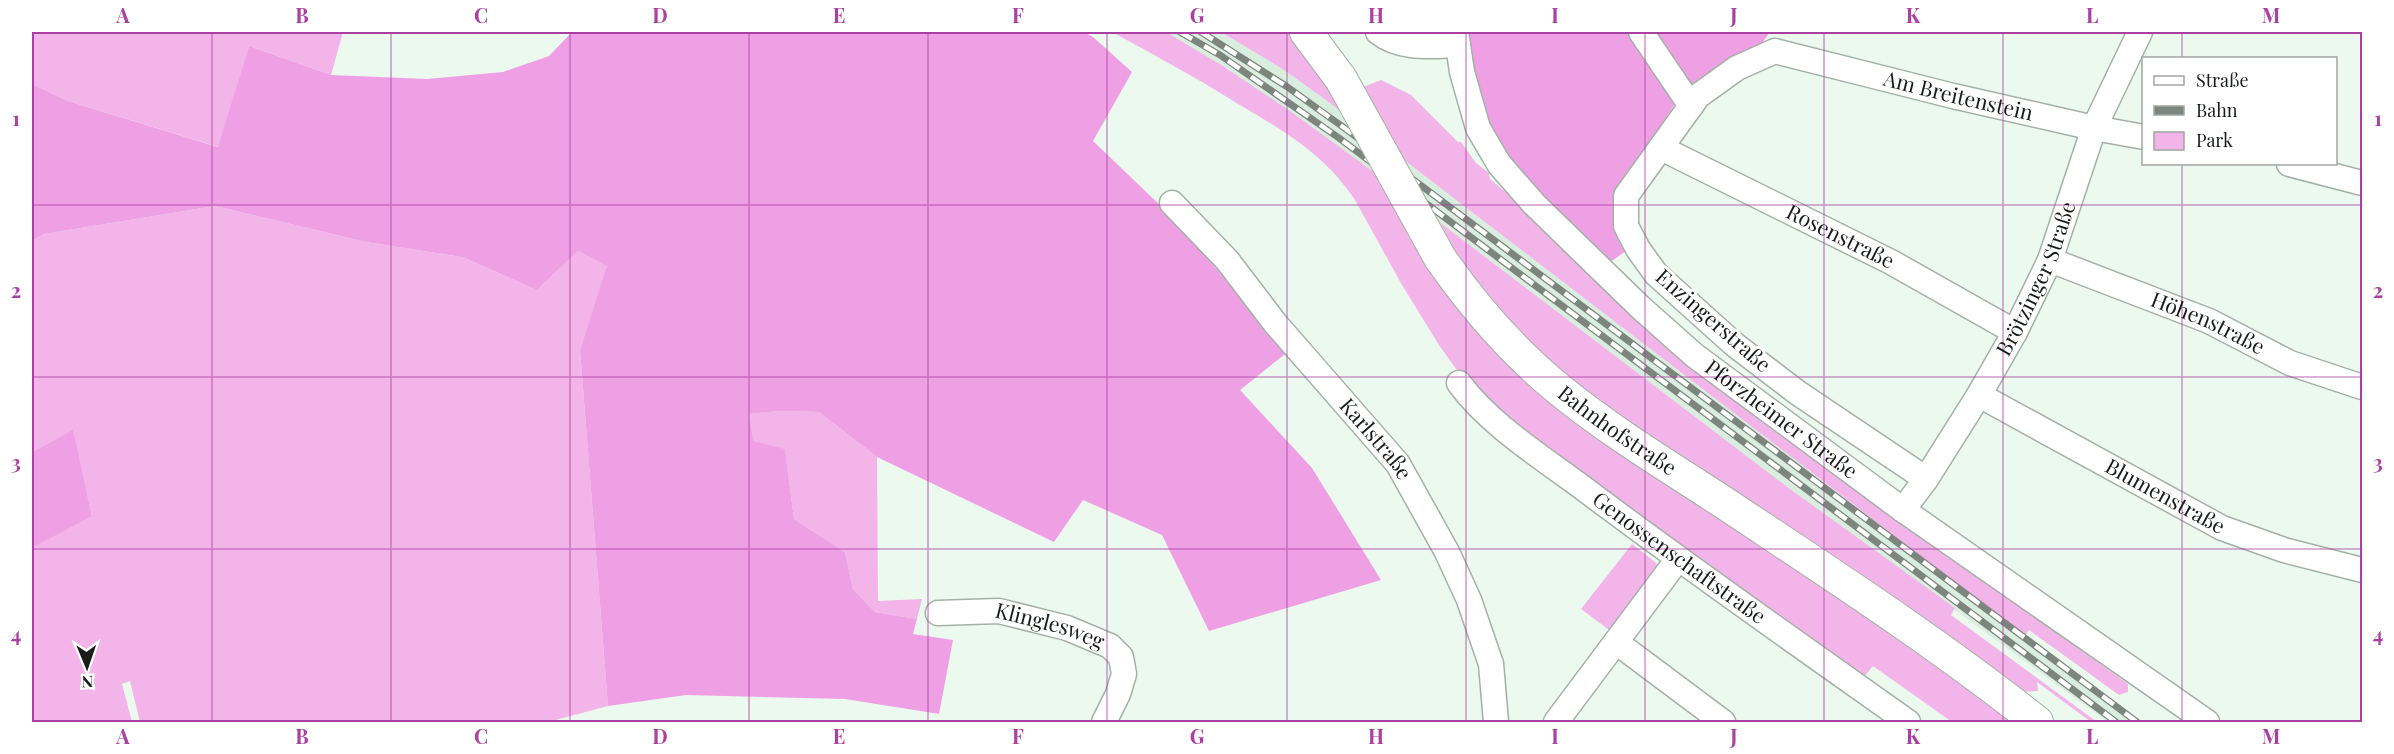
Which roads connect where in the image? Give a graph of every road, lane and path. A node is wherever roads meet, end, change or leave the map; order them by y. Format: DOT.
graph roads {
  1 [pos="1306,32"];
  2 [pos="1378,32"];
  3 [pos="1641,32"];
  4 [pos="2140,32"];
  5 [pos="1457,38"];
  6 [pos="1775,51"];
  7 [pos="1691,106"];
  8 [pos="2094,128"];
  9 [pos="2142,137"];
  10 [pos="1660,148"];
  11 [pos="2293,165"];
  12 [pos="2362,183"];
  13 [pos="1172,202"];
  14 [pos="2050,260"];
  15 [pos="2015,332"];
  16 [pos="1459,383"];
  17 [pos="2362,387"];
  18 [pos="1979,395"];
  19 [pos="1926,479"];
  20 [pos="1903,510"];
  21 [pos="1678,559"];
  22 [pos="2362,570"];
  23 [pos="938,613"];
  24 [pos="1616,642"];
  25 [pos="1104,723"];
  26 [pos="1496,723"];
  27 [pos="1556,723"];
  28 [pos="1723,723"];
  29 [pos="1908,723"];
  30 [pos="2037,723"];
  31 [pos="2207,723"];
  1 -- 30 [label="main road, Bahnhofstraße, bridge"];
  2 -- 5 [label="street"];
  3 -- 7 [label="street"];
  4 -- 8 [label="street, Brötzinger Straße"];
  5 -- 20 [label="street, Pforzheimer Straße"];
  6 -- 7 [label="street, Enzingerstraße"];
  6 -- 8 [label="street, Am Breitenstein"];
  7 -- 10 [label="street, Enzingerstraße"];
  8 -- 9 [label="street, Am Breitenstein"];
  8 -- 14 [label="street, Brötzinger Straße"];
  10 -- 15 [label="street, Rosenstraße"];
  10 -- 19 [label="street, Enzingerstraße"];
  11 -- 12 [label="street"];
  13 -- 26 [label="street, Karlstraße"];
  14 -- 15 [label="street, Brötzinger Straße"];
  14 -- 17 [label="street, Höhenstraße"];
  15 -- 18 [label="street, Brötzinger Straße"];
  16 -- 21 [label="street, Genossenschaftstraße"];
  18 -- 19 [label="street, Brötzinger Straße"];
  18 -- 22 [label="street, Blumenstraße"];
  19 -- 20 [label="street, Brötzinger Straße"];
  20 -- 31 [label="street, Pforzheimer Straße"];
  21 -- 24 [label="street"];
  21 -- 29 [label="street, Genossenschaftstraße"];
  23 -- 25 [label="street, Klinglesweg"];
  24 -- 27 [label="street"];
  24 -- 28 [label="street"];
}
